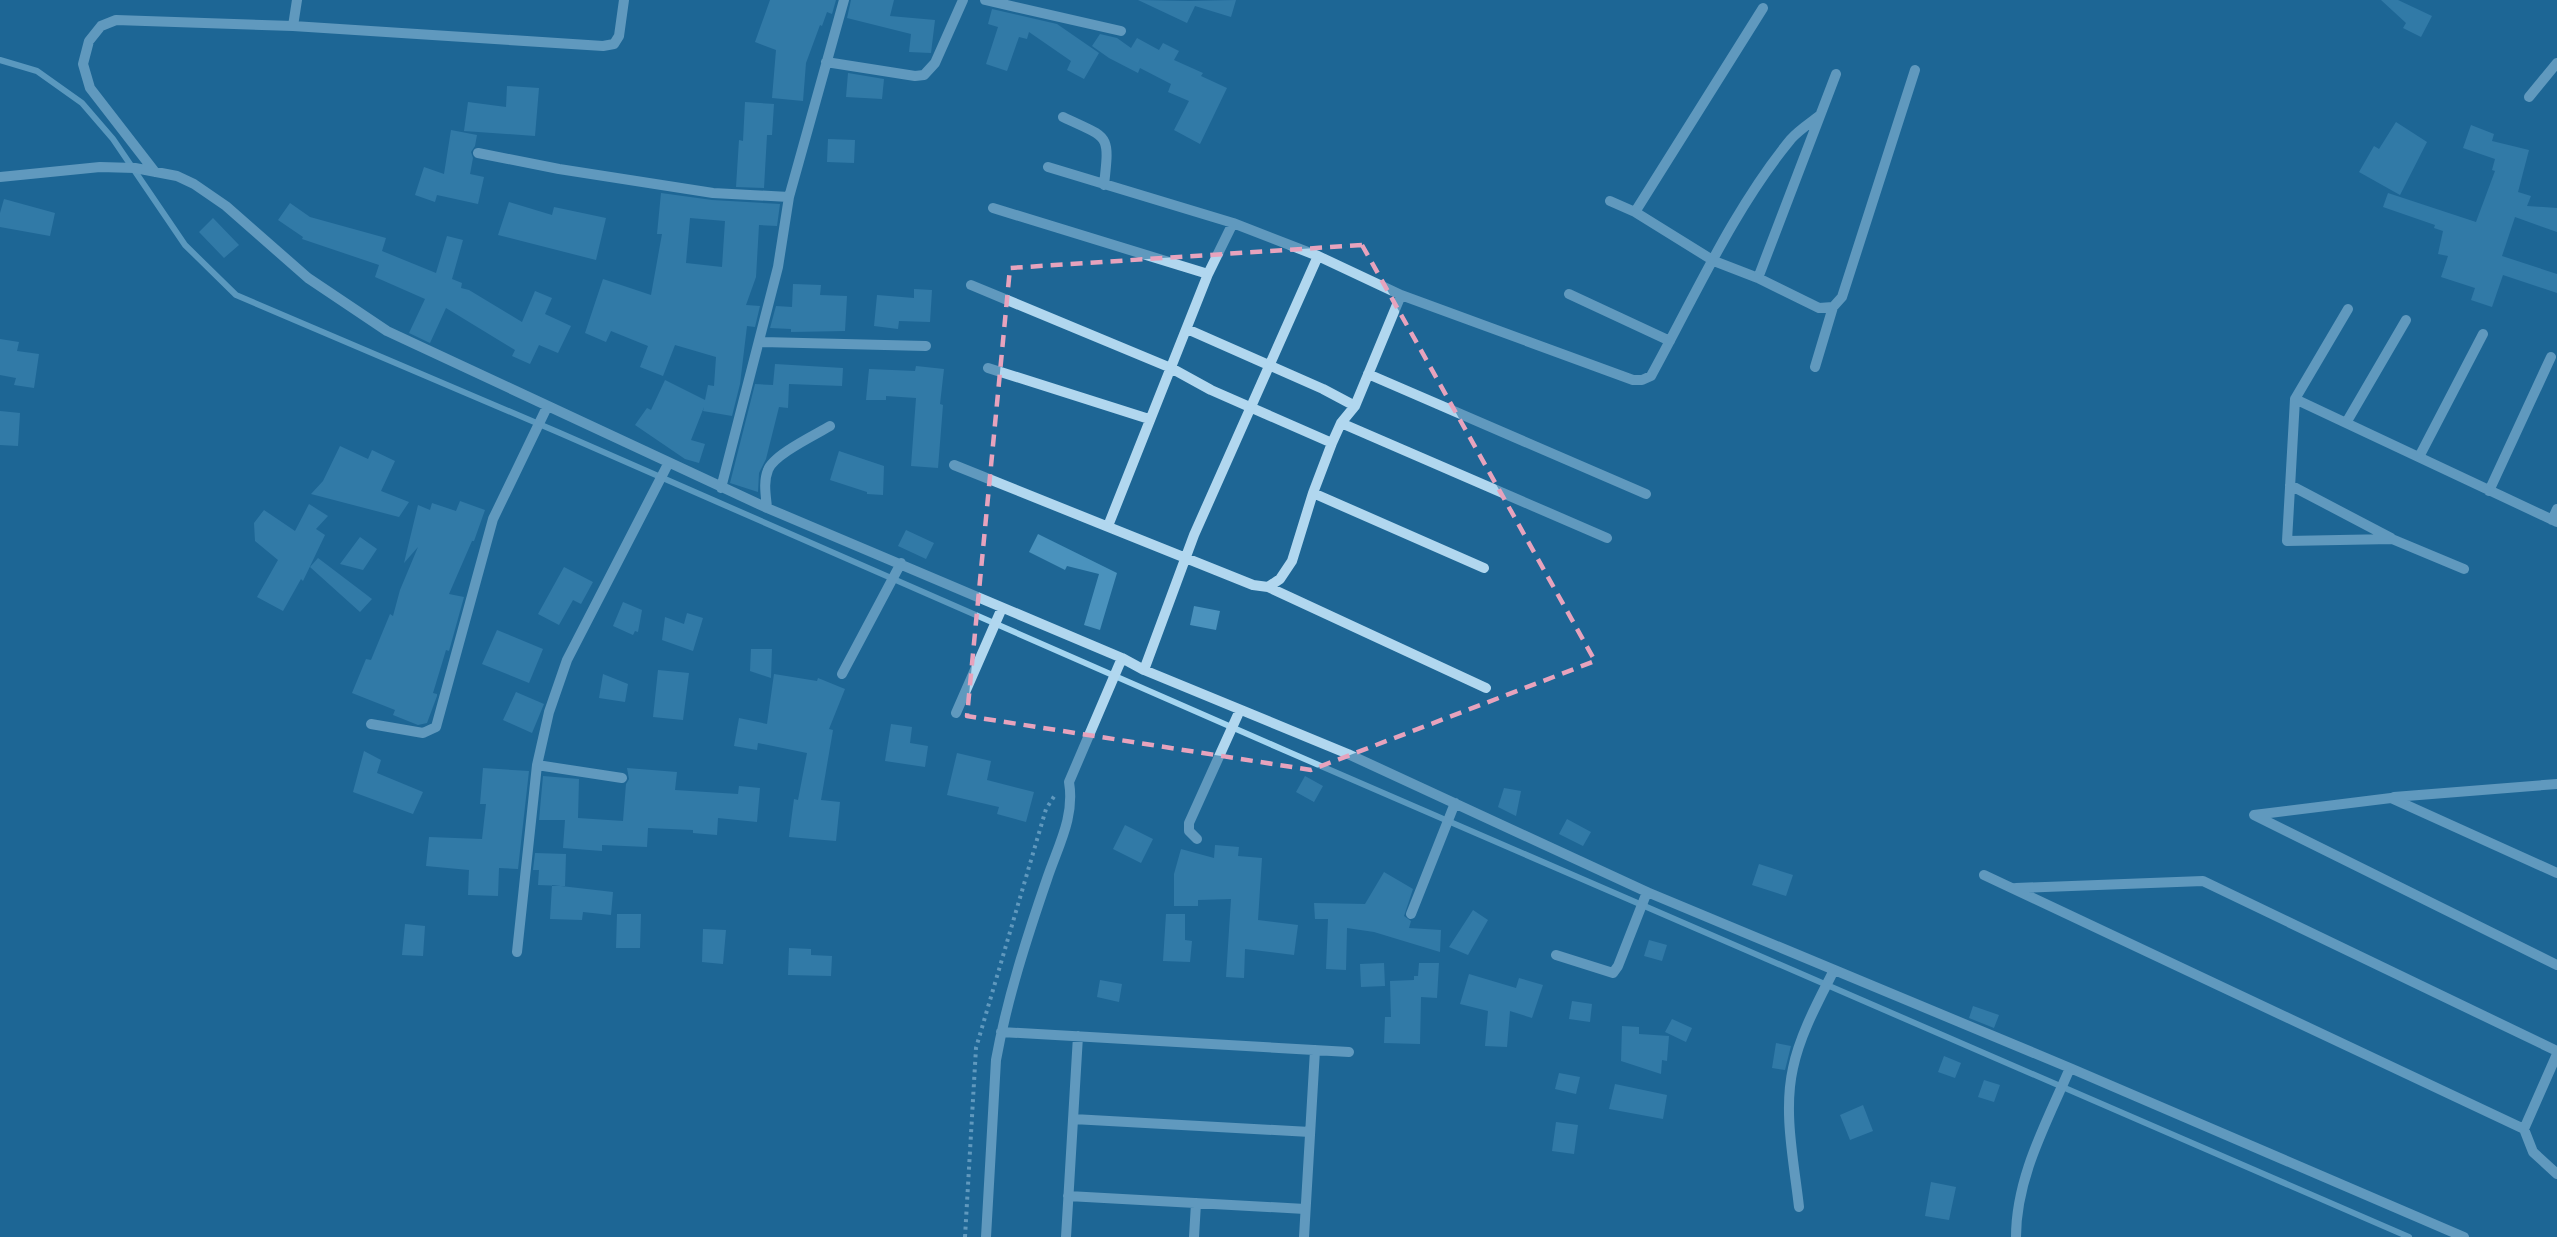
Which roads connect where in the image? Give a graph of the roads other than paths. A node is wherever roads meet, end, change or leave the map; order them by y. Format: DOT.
graph roads {
  1 [pos="297,0"];
  2 [pos="624,0"];
  3 [pos="844,0"];
  4 [pos="963,0"];
  5 [pos="985,0"];
  6 [pos="1763,8"];
  7 [pos="293,26"];
  8 [pos="1121,31"];
  9 [pos="826,62"];
  10 [pos="2557,63"];
  11 [pos="1915,70"];
  12 [pos="1836,74"];
  13 [pos="2529,97"];
  14 [pos="1820,116"];
  15 [pos="1063,117"];
  16 [pos="478,153"];
  17 [pos="1048,168"];
  18 [pos="155,172"];
  19 [pos="0,177"];
  20 [pos="1104,185"];
  21 [pos="789,197"];
  22 [pos="1610,201"];
  23 [pos="993,208"];
  24 [pos="1635,212"];
  25 [pos="1233,223"];
  26 [pos="1318,256"];
  27 [pos="1714,261"];
  28 [pos="1208,274"];
  29 [pos="1758,278"];
  30 [pos="971,285"];
  31 [pos="1569,294"];
  32 [pos="1401,295"];
  33 [pos="1833,307"];
  34 [pos="2348,309"];
  35 [pos="2406,320"];
  36 [pos="1187,329"];
  37 [pos="2483,334"];
  38 [pos="1670,340"];
  39 [pos="759,342"];
  40 [pos="926,345"];
  41 [pos="2551,357"];
  42 [pos="1268,366"];
  43 [pos="1815,367"];
  44 [pos="988,368"];
  45 [pos="1171,368"];
  46 [pos="1368,374"];
  47 [pos="2295,399"];
  48 [pos="1249,406"];
  49 [pos="1355,406"];
  50 [pos="544,412"];
  51 [pos="1149,419"];
  52 [pos="1341,423"];
  53 [pos="2346,423"];
  54 [pos="830,426"];
  55 [pos="1332,443"];
  56 [pos="2419,457"];
  57 [pos="954,465"];
  58 [pos="666,469"];
  59 [pos="2290,484"];
  60 [pos="721,488"];
  61 [pos="2489,491"];
  62 [pos="1313,494"];
  63 [pos="1646,494"];
  64 [pos="767,508"];
  65 [pos="2557,508"];
  66 [pos="2555,521"];
  67 [pos="1108,526"];
  68 [pos="1607,538"];
  69 [pos="2392,539"];
  70 [pos="1186,557"];
  71 [pos="901,563"];
  72 [pos="1484,568"];
  73 [pos="2464,569"];
  74 [pos="1268,587"];
  75 [pos="1002,608"];
  76 [pos="1119,663"];
  77 [pos="1144,670"];
  78 [pos="842,674"];
  79 [pos="1486,688"];
  80 [pos="1240,710"];
  81 [pos="956,714"];
  82 [pos="371,724"];
  83 [pos="537,765"];
  84 [pos="622,778"];
  85 [pos="2557,784"];
  86 [pos="2391,798"];
  87 [pos="1455,804"];
  88 [pos="1197,839"];
  89 [pos="2557,873"];
  90 [pos="1984,875"];
  91 [pos="2012,888"];
  92 [pos="1645,897"];
  93 [pos="1411,914"];
  94 [pos="517,952"];
  95 [pos="1556,955"];
  96 [pos="2557,965"];
  97 [pos="1834,970"];
  98 [pos="1001,1032"];
  99 [pos="1078,1036"];
  100 [pos="1315,1050"];
  101 [pos="1349,1052"];
  102 [pos="2557,1053"];
  103 [pos="2070,1068"];
  104 [pos="1073,1119"];
  105 [pos="2524,1130"];
  106 [pos="1310,1132"];
  107 [pos="2557,1174"];
  108 [pos="1068,1196"];
  109 [pos="1196,1203"];
  110 [pos="1799,1207"];
  111 [pos="1305,1209"];
  112 [pos="986,1237"];
  113 [pos="1066,1237"];
  114 [pos="1194,1237"];
  115 [pos="1304,1237"];
  116 [pos="2016,1237"];
  117 [pos="2464,1237"];
  1 -- 7 [label="street"];
  2 -- 7 [label="street"];
  3 -- 9 [label="street"];
  4 -- 9 [label="street"];
  5 -- 8 [label="street"];
  6 -- 24 [label="street"];
  7 -- 18 [label="street"];
  9 -- 21 [label="street"];
  10 -- 13 [label="street"];
  11 -- 33 [label="street"];
  12 -- 14 [label="street"];
  14 -- 27 [label="street"];
  14 -- 29 [label="street"];
  15 -- 20 [label="street"];
  16 -- 21 [label="street"];
  17 -- 20 [label="street"];
  18 -- 19 [label="street"];
  18 -- 50 [label="street"];
  20 -- 25 [label="street"];
  21 -- 39 [label="street"];
  22 -- 24 [label="street"];
  23 -- 28 [label="street"];
  24 -- 27 [label="street"];
  25 -- 26 [label="street"];
  25 -- 28 [label="street"];
  26 -- 32 [label="street"];
  26 -- 42 [label="street"];
  27 -- 29 [label="street"];
  27 -- 38 [label="street"];
  28 -- 36 [label="street"];
  29 -- 33 [label="street"];
  30 -- 45 [label="street"];
  31 -- 38 [label="street"];
  32 -- 38 [label="street"];
  32 -- 46 [label="street"];
  33 -- 43 [label="street"];
  34 -- 47 [label="street"];
  35 -- 53 [label="street"];
  36 -- 42 [label="street"];
  36 -- 45 [label="street"];
  37 -- 56 [label="street"];
  39 -- 40 [label="street"];
  39 -- 60 [label="street"];
  41 -- 61 [label="street"];
  42 -- 48 [label="street"];
  42 -- 49 [label="street"];
  44 -- 51 [label="street"];
  45 -- 48 [label="street"];
  45 -- 51 [label="street"];
  46 -- 49 [label="street"];
  46 -- 63 [label="street"];
  47 -- 53 [label="street"];
  47 -- 59 [label="street"];
  48 -- 55 [label="street"];
  48 -- 70 [label="street"];
  49 -- 52 [label="street"];
  50 -- 58 [label="street"];
  50 -- 82 [label="street"];
  51 -- 67 [label="street"];
  52 -- 55 [label="street"];
  52 -- 68 [label="street"];
  53 -- 56 [label="street"];
  54 -- 64 [label="street"];
  55 -- 62 [label="street"];
  56 -- 61 [label="street"];
  57 -- 67 [label="street"];
  58 -- 60 [label="street"];
  58 -- 83 [label="street"];
  59 -- 69 [label="street"];
  59 -- 69 [label="street"];
  60 -- 64 [label="street"];
  61 -- 66 [label="street"];
  62 -- 72 [label="street"];
  62 -- 74 [label="street"];
  64 -- 71 [label="street"];
  65 -- 66 [label="street"];
  67 -- 70 [label="street"];
  69 -- 73 [label="street"];
  70 -- 74 [label="street"];
  70 -- 77 [label="street"];
  71 -- 75 [label="street"];
  71 -- 78 [label="street"];
  74 -- 79 [label="street"];
  75 -- 76 [label="street"];
  75 -- 81 [label="street"];
  76 -- 77 [label="street"];
  76 -- 98 [label="street"];
  77 -- 80 [label="street"];
  80 -- 87 [label="street"];
  80 -- 88 [label="street"];
  83 -- 84 [label="street"];
  83 -- 94 [label="street"];
  85 -- 86 [label="street"];
  86 -- 89 [label="street"];
  86 -- 96 [label="street"];
  87 -- 92 [label="street"];
  87 -- 93 [label="street"];
  90 -- 91 [label="street"];
  91 -- 102 [label="street"];
  91 -- 105 [label="street"];
  92 -- 95 [label="street"];
  92 -- 97 [label="street"];
  97 -- 103 [label="street"];
  97 -- 110 [label="street"];
  98 -- 99 [label="street"];
  98 -- 112 [label="street"];
  99 -- 100 [label="street"];
  99 -- 104 [label="street"];
  100 -- 101 [label="street"];
  100 -- 106 [label="street"];
  102 -- 105 [label="street"];
  103 -- 116 [label="street"];
  103 -- 117 [label="street"];
  104 -- 106 [label="street"];
  104 -- 108 [label="street"];
  105 -- 107 [label="street"];
  106 -- 111 [label="street"];
  108 -- 109 [label="street"];
  108 -- 113 [label="street"];
  109 -- 111 [label="street"];
  109 -- 114 [label="street"];
  111 -- 115 [label="street"];
}
